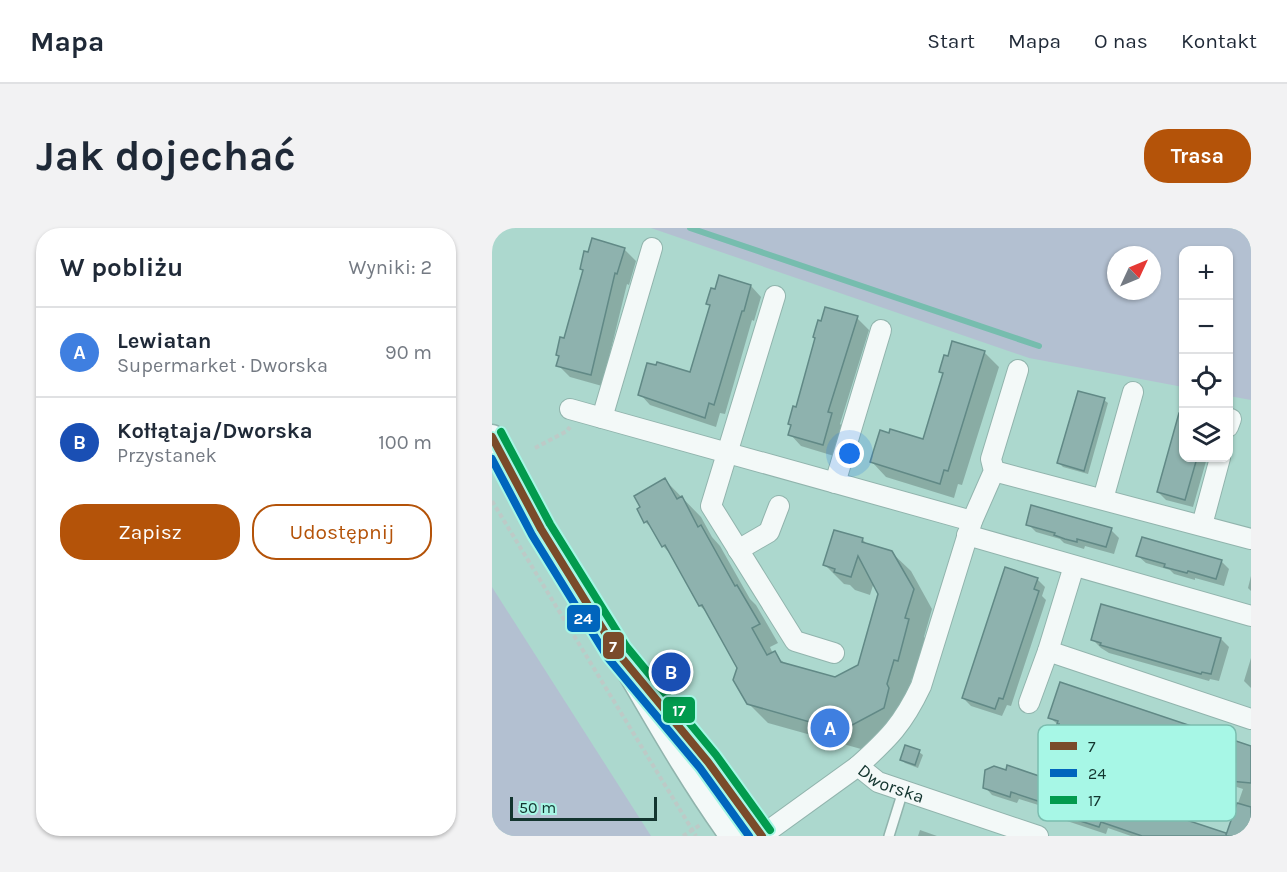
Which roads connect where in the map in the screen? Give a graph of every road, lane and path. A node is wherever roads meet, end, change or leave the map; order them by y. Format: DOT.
graph roads {
  1 [pos="652,248"];
  2 [pos="775,296"];
  3 [pos="881,330"];
  4 [pos="1018,370"];
  5 [pos="1133,392"];
  6 [pos="574,410"];
  7 [pos="602,418"];
  8 [pos="492,437"];
  9 [pos="535,448"];
  10 [pos="729,452"];
  11 [pos="1219,462"];
  12 [pos="994,471"];
  13 [pos="835,483"];
  14 [pos="1104,499"];
  15 [pos="492,501"];
  16 [pos="778,506"];
  17 [pos="1202,525"];
  18 [pos="970,528"];
  19 [pos="1251,539"];
  20 [pos="738,550"];
  21 [pos="1074,566"];
  22 [pos="1251,616"];
  23 [pos="1048,651"];
  24 [pos="617,652"];
  25 [pos="834,653"];
  26 [pos="1029,703"];
  27 [pos="1251,719"];
  28 [pos="858,766"];
  29 [pos="903,791"];
  30 [pos="696,836"];
  31 [pos="732,836"];
  32 [pos="761,836"];
  33 [pos="889,836"];
  34 [pos="1038,836"];
  1 -- 7 [label="street"];
  2 -- 10 [label="street"];
  3 -- 13 [label="street"];
  4 -- 12 [label="street"];
  5 -- 14 [label="street"];
  6 -- 7 [label="street"];
  6 -- 9 [label="path"];
  7 -- 10 [label="street"];
  8 -- 24 [label="street"];
  10 -- 13 [label="street"];
  10 -- 20 [label="street"];
  11 -- 17 [label="street"];
  12 -- 14 [label="street"];
  12 -- 18 [label="street"];
  13 -- 18 [label="street"];
  14 -- 17 [label="street"];
  15 -- 30 [label="path"];
  16 -- 20 [label="street"];
  17 -- 19 [label="street"];
  18 -- 21 [label="street"];
  18 -- 28 [label="street"];
  20 -- 25 [label="street"];
  21 -- 22 [label="street"];
  21 -- 23 [label="street"];
  23 -- 26 [label="street"];
  23 -- 27 [label="street"];
  24 -- 31 [label="street"];
  24 -- 32 [label="street"];
  28 -- 29 [label="street, Dworska"];
  28 -- 32 [label="street, Dworska"];
  29 -- 33 [label="lane"];
  29 -- 34 [label="street, Dworska"];
}
